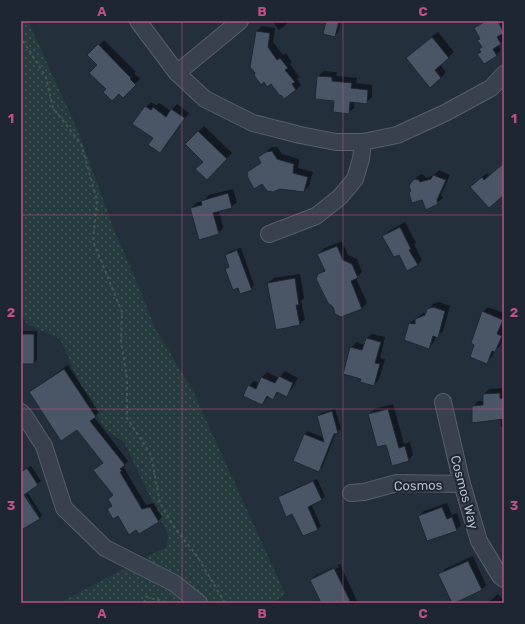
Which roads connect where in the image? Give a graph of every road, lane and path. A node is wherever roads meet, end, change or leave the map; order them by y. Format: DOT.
graph roads {
  1 [pos="138,21"];
  2 [pos="240,21"];
  3 [pos="21,35"];
  4 [pos="178,73"];
  5 [pos="504,74"];
  6 [pos="362,142"];
  7 [pos="269,234"];
  8 [pos="443,402"];
  9 [pos="21,412"];
  10 [pos="462,484"];
  11 [pos="351,493"];
  12 [pos="502,578"];
  13 [pos="144,603"];
  14 [pos="170,603"];
  15 [pos="199,603"];
  16 [pos="225,603"];
  1 -- 4 [label="street"];
  2 -- 4 [label="street"];
  3 -- 16 [label="path"];
  4 -- 6 [label="street"];
  5 -- 6 [label="street"];
  6 -- 7 [label="street"];
  8 -- 10 [label="street, Cosmos Way"];
  9 -- 15 [label="street"];
  10 -- 11 [label="street, Cosmos"];
  10 -- 12 [label="street, Cosmos Way"];
  13 -- 14 [label="path"];
}
